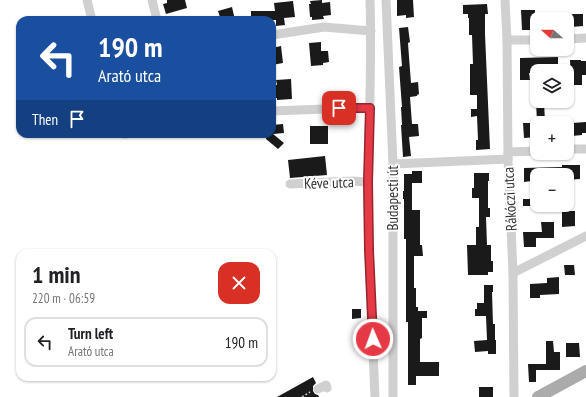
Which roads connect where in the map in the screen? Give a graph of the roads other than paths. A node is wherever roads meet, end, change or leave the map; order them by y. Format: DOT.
graph roads {
  1 [pos="87,0"];
  2 [pos="152,0"];
  3 [pos="370,0"];
  4 [pos="386,0"];
  5 [pos="505,0"];
  6 [pos="91,16"];
  7 [pos="157,16"];
  8 [pos="371,31"];
  9 [pos="276,34"];
  10 [pos="586,38"];
  11 [pos="574,39"];
  12 [pos="507,40"];
  13 [pos="530,40"];
  14 [pos="370,108"];
  15 [pos="276,111"];
  16 [pos="574,149"];
  17 [pos="586,149"];
  18 [pos="530,152"];
  19 [pos="508,156"];
  20 [pos="393,164"];
  21 [pos="368,182"];
  22 [pos="290,184"];
  23 [pos="586,236"];
  24 [pos="513,273"];
  25 [pos="586,370"];
  26 [pos="327,388"];
  27 [pos="318,390"];
  28 [pos="375,397"];
  29 [pos="393,397"];
  30 [pos="514,397"];
  31 [pos="538,397"];
  1 -- 6 [label="street"];
  2 -- 7 [label="street"];
  3 -- 8 [label="street, Budapesti út"];
  4 -- 20 [label="street, Budapesti út"];
  5 -- 12 [label="street, Rákóczi utca"];
  8 -- 9 [label="street"];
  8 -- 14 [label="street, Budapesti út"];
  10 -- 11 [label="street"];
  12 -- 13 [label="street"];
  12 -- 19 [label="street, Rákóczi utca"];
  14 -- 15 [label="street"];
  14 -- 21 [label="street, Budapesti út"];
  16 -- 17 [label="street"];
  18 -- 19 [label="street"];
  19 -- 20 [label="street"];
  19 -- 24 [label="street, Rákóczi utca"];
  20 -- 29 [label="street, Budapesti út"];
  21 -- 22 [label="street, Kéve utca"];
  21 -- 28 [label="street, Budapesti út"];
  23 -- 24 [label="street"];
  24 -- 30 [label="street, Rákóczi utca"];
  25 -- 31 [label="main road"];
  26 -- 27 [label="street"];
}
